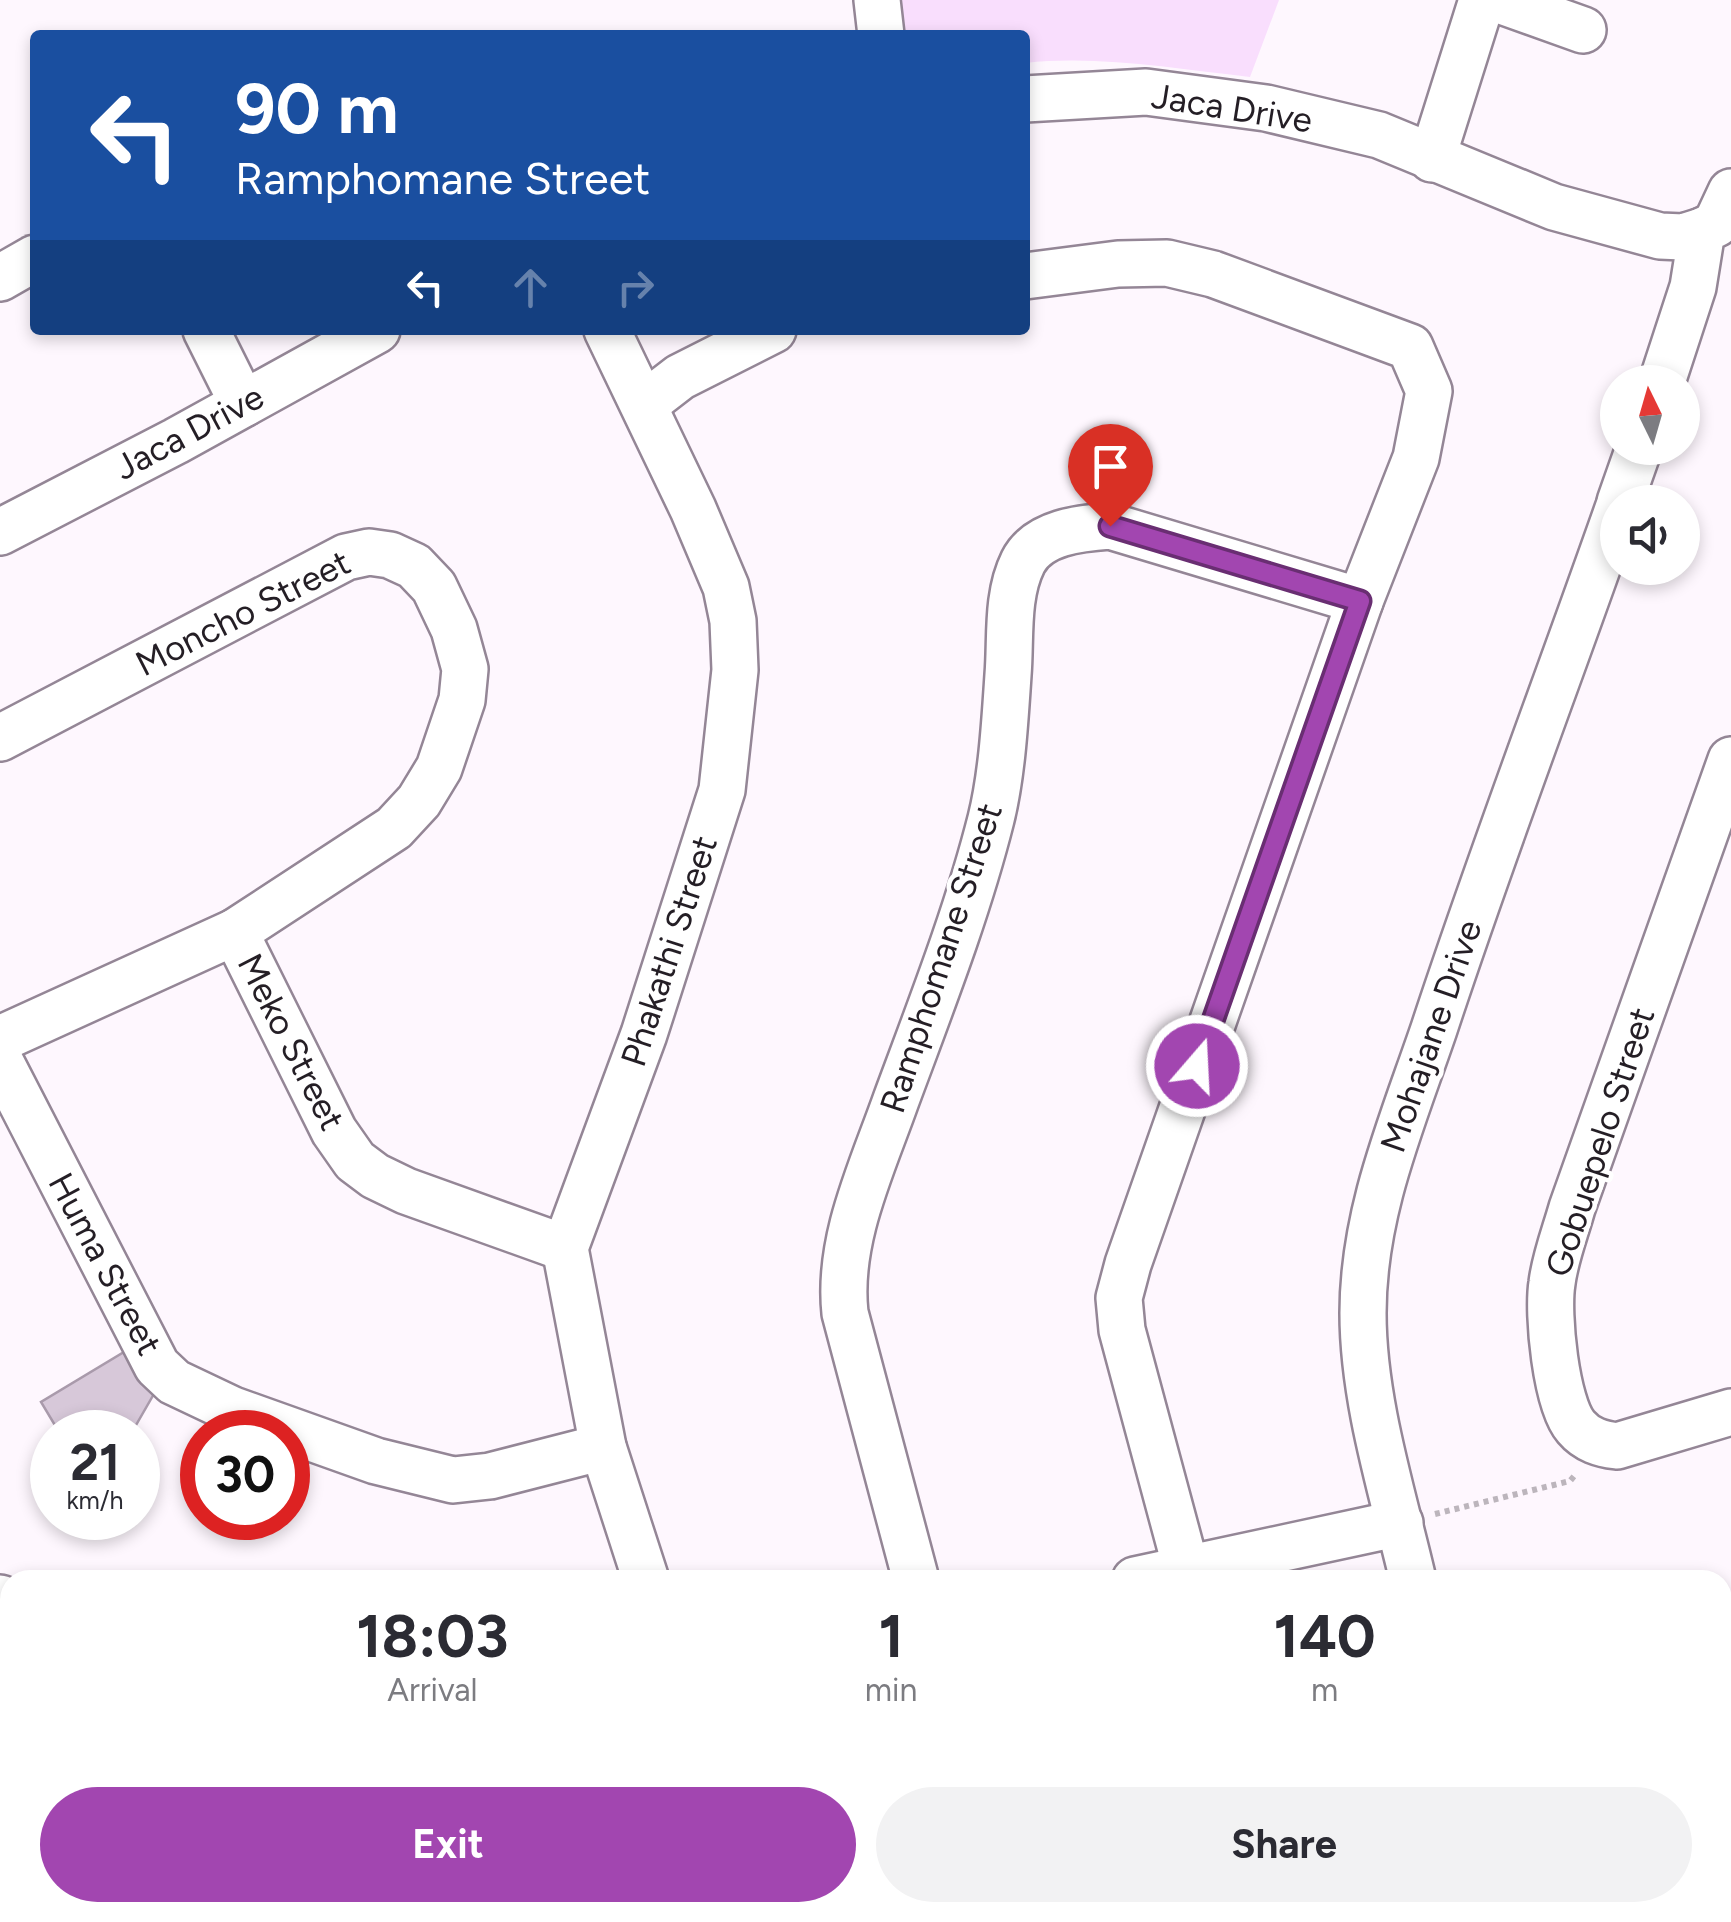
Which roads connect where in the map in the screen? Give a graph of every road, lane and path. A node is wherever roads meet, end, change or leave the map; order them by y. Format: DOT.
graph roads {
  1 [pos="877,0"];
  2 [pos="1482,0"];
  3 [pos="1499,0"];
  4 [pos="880,30"];
  5 [pos="1583,30"];
  6 [pos="1030,99"];
  7 [pos="1432,159"];
  8 [pos="1731,192"];
  9 [pos="1702,232"];
  10 [pos="30,261"];
  11 [pos="1030,275"];
  12 [pos="0,278"];
  13 [pos="208,335"];
  14 [pos="367,335"];
  15 [pos="610,335"];
  16 [pos="763,335"];
  17 [pos="1668,365"];
  18 [pos="243,404"];
  19 [pos="644,404"];
  20 [pos="0,532"];
  21 [pos="1600,559"];
  22 [pos="1360,601"];
  23 [pos="0,738"];
  24 [pos="1731,760"];
  25 [pos="235,932"];
  26 [pos="0,1039"];
  27 [pos="0,1061"];
  28 [pos="565,1248"];
  29 [pos="1731,1412"];
  30 [pos="1602,1444"];
  31 [pos="603,1447"];
  32 [pos="1400,1523"];
  33 [pos="1186,1568"];
  34 [pos="643,1570"];
  35 [pos="913,1570"];
  36 [pos="1177,1570"];
  37 [pos="1411,1570"];
  1 -- 4 [label="street"];
  2 -- 7 [label="street"];
  3 -- 5 [label="street"];
  6 -- 7 [label="street, Jaca Drive"];
  7 -- 9 [label="street, Jaca Drive"];
  8 -- 9 [label="street"];
  9 -- 17 [label="street"];
  10 -- 12 [label="street"];
  11 -- 22 [label="street"];
  13 -- 18 [label="street"];
  14 -- 18 [label="street, Jaca Drive"];
  15 -- 19 [label="street, Phakathi Street"];
  16 -- 19 [label="street"];
  18 -- 20 [label="street, Jaca Drive"];
  19 -- 28 [label="street, Phakathi Street"];
  21 -- 32 [label="street, Mohajane Drive"];
  22 -- 33 [label="street"];
  22 -- 35 [label="street, Ramphomane Street"];
  23 -- 25 [label="street, Moncho Street"];
  24 -- 30 [label="street, Gobuepelo Street"];
  25 -- 26 [label="street, Moncho Street"];
  25 -- 28 [label="street, Meko Street"];
  27 -- 31 [label="street, Huma Street"];
  28 -- 31 [label="street"];
  29 -- 30 [label="street"];
  30 -- 32 [label="path"];
  31 -- 34 [label="street"];
  32 -- 33 [label="street"];
  32 -- 37 [label="street, Mohajane Drive"];
  33 -- 36 [label="street"];
}
